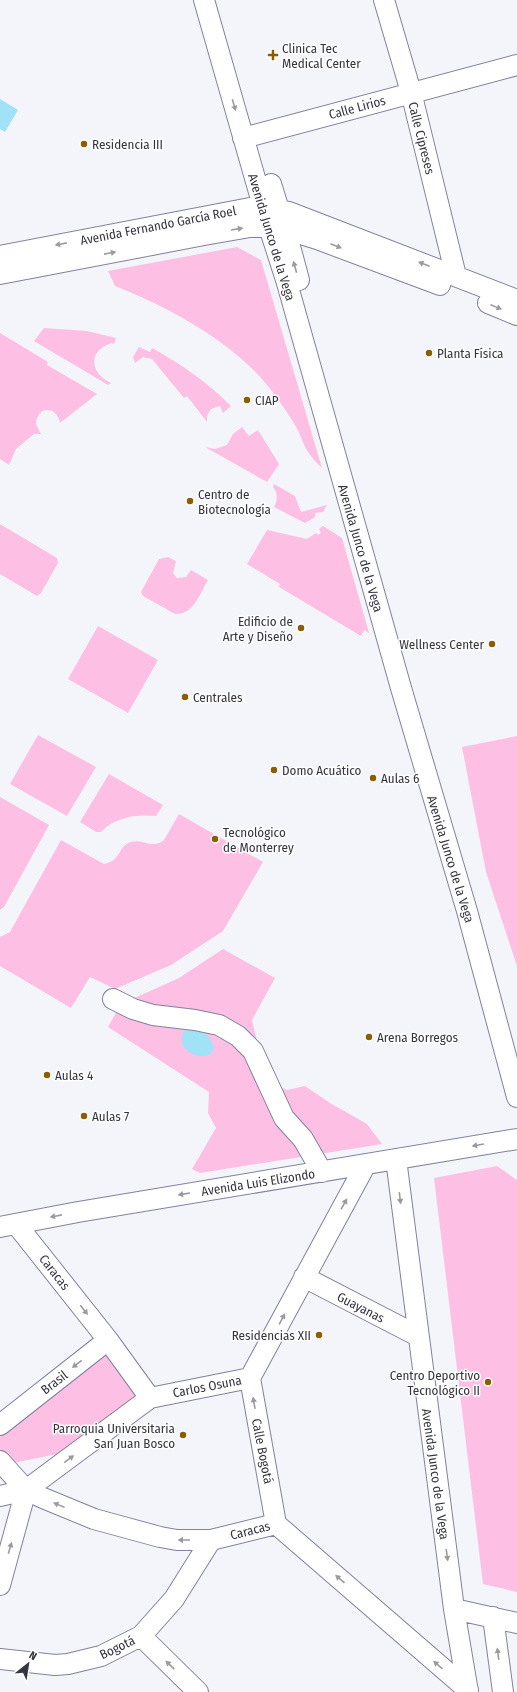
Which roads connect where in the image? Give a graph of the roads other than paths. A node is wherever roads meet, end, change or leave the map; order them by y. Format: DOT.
graph roads {
  1 [pos="204,0"];
  2 [pos="217,0"];
  3 [pos="384,0"];
  4 [pos="517,65"];
  5 [pos="411,92"];
  6 [pos="250,136"];
  7 [pos="270,208"];
  8 [pos="277,228"];
  9 [pos="0,256"];
  10 [pos="0,274"];
  11 [pos="456,276"];
  12 [pos="517,300"];
  13 [pos="517,315"];
  14 [pos="113,999"];
  15 [pos="517,1060"];
  16 [pos="517,1097"];
  17 [pos="517,1139"];
  18 [pos="396,1159"];
  19 [pos="366,1164"];
  20 [pos="322,1172"];
  21 [pos="8,1225"];
  22 [pos="304,1277"];
  23 [pos="418,1336"];
  24 [pos="108,1340"];
  25 [pos="250,1378"];
  26 [pos="150,1398"];
  27 [pos="0,1425"];
  28 [pos="0,1461"];
  29 [pos="26,1490"];
  30 [pos="0,1496"];
  31 [pos="276,1524"];
  32 [pos="211,1540"];
  33 [pos="0,1585"];
  34 [pos="454,1609"];
  35 [pos="493,1617"];
  36 [pos="517,1623"];
  37 [pos="141,1636"];
  38 [pos="0,1659"];
  39 [pos="468,1691"];
  40 [pos="198,1692"];
  41 [pos="503,1692"];
  1 -- 6 [label="street, Avenida Junco de la Vega, one-way"];
  2 -- 6 [label="street, Avenida Junco de la Vega"];
  3 -- 5 [label="street, Calle Cipreses"];
  4 -- 5 [label="street, Calle Lirios"];
  5 -- 6 [label="street, Calle Lirios"];
  5 -- 11 [label="street, Calle Cipreses"];
  6 -- 7 [label="street, Avenida Junco de la Vega"];
  7 -- 8 [label="street, Avenida Junco de la Vega"];
  7 -- 9 [label="street, Avenida Fernando García Roel, one-way"];
  11 -- 7 [label="street, Avenida Fernando García Roel, one-way"];
  10 -- 8 [label="street, Avenida Fernando García Roel, one-way"];
  8 -- 13 [label="street, Avenida Fernando García Roel, one-way"];
  15 -- 8 [label="street, Avenida Junco de la Vega, one-way"];
  8 -- 16 [label="street, Avenida Junco de la Vega"];
  11 -- 12 [label="street, Avenida Fernando García Roel"];
  14 -- 20 [label="street"];
  17 -- 18 [label="street, Avenida Luis Elizondo, one-way"];
  18 -- 19 [label="street, Avenida Luis Elizondo"];
  18 -- 23 [label="street, Avenida Junco de la Vega, one-way"];
  19 -- 20 [label="street, Avenida Luis Elizondo"];
  22 -- 19 [label="street, Carlos Osuna, one-way"];
  20 -- 21 [label="street, Avenida Luis Elizondo, one-way"];
  21 -- 24 [label="street, Caracas, one-way"];
  22 -- 23 [label="street, Guayanas"];
  25 -- 22 [label="street, Carlos Osuna, one-way"];
  23 -- 34 [label="street, Avenida Junco de la Vega, one-way"];
  24 -- 26 [label="street, Caracas"];
  24 -- 27 [label="street, Brasil, one-way"];
  25 -- 26 [label="street, Carlos Osuna"];
  31 -- 25 [label="street, Calle Bogotá, one-way"];
  29 -- 26 [label="street, Carlos Osuna, one-way"];
  28 -- 29 [label="street"];
  29 -- 30 [label="street, Carlos Osuna"];
  32 -- 29 [label="street, Caracas, one-way"];
  33 -- 29 [label="street, one-way"];
  31 -- 32 [label="street, Caracas"];
  39 -- 31 [label="street, Caracas, one-way"];
  32 -- 37 [label="street, Bogotá"];
  34 -- 35 [label="street"];
  34 -- 39 [label="street, Avenida Junco de la Vega"];
  35 -- 36 [label="street"];
  41 -- 35 [label="street, one-way"];
  37 -- 38 [label="street, Bogotá"];
  40 -- 37 [label="street, one-way"];
}
